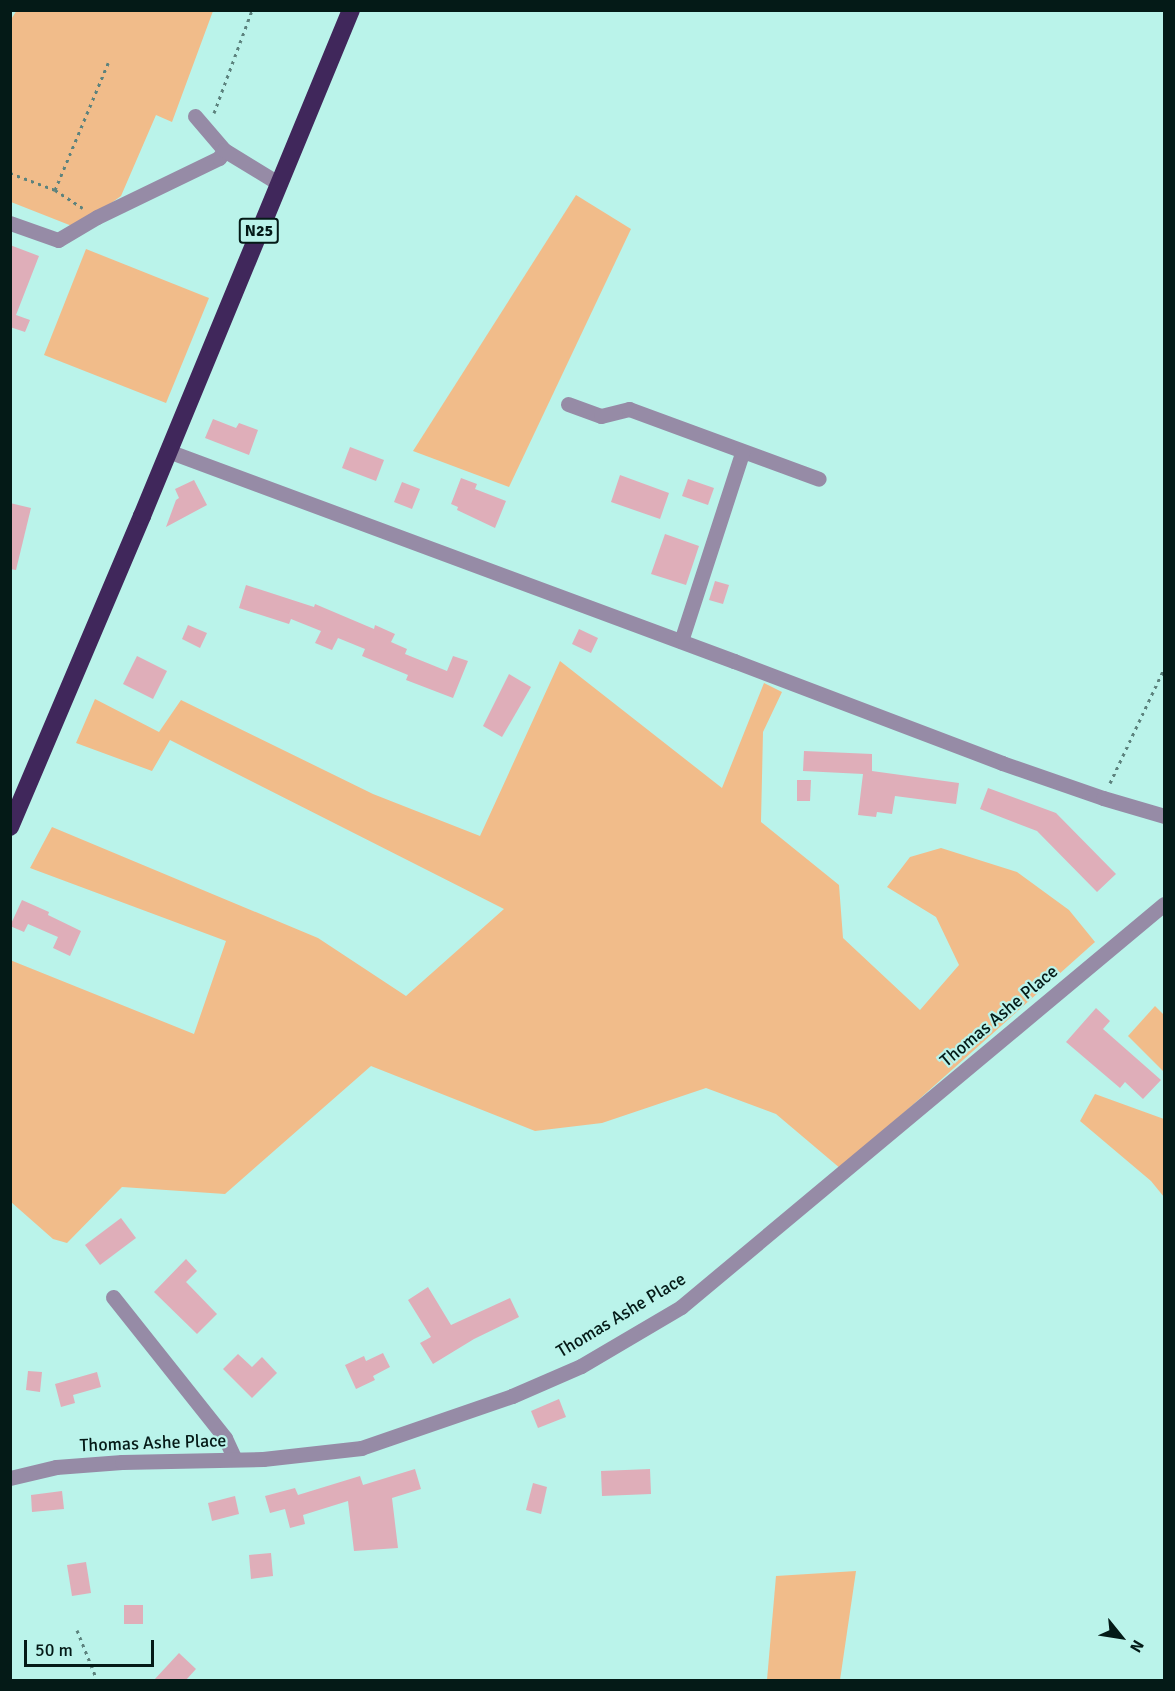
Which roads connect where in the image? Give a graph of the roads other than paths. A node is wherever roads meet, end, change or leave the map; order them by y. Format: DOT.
graph roads {
  1 [pos="351,10"];
  2 [pos="195,116"];
  3 [pos="224,150"];
  4 [pos="278,183"];
  5 [pos="10,223"];
  6 [pos="568,404"];
  7 [pos="168,451"];
  8 [pos="742,453"];
  9 [pos="819,479"];
  10 [pos="681,641"];
  11 [pos="1164,816"];
  12 [pos="10,827"];
  13 [pos="1164,904"];
  14 [pos="113,1297"];
  15 [pos="235,1459"];
  16 [pos="10,1478"];
  1 -- 4 [label="highway, N25"];
  2 -- 3 [label="street"];
  3 -- 4 [label="street"];
  3 -- 5 [label="street"];
  4 -- 7 [label="highway, N25"];
  6 -- 8 [label="street"];
  7 -- 10 [label="street"];
  7 -- 12 [label="highway, N25"];
  8 -- 9 [label="street"];
  8 -- 10 [label="street"];
  10 -- 11 [label="street"];
  13 -- 15 [label="street, Thomas Ashe Place"];
  14 -- 15 [label="street"];
  15 -- 16 [label="street, Thomas Ashe Place"];
}
